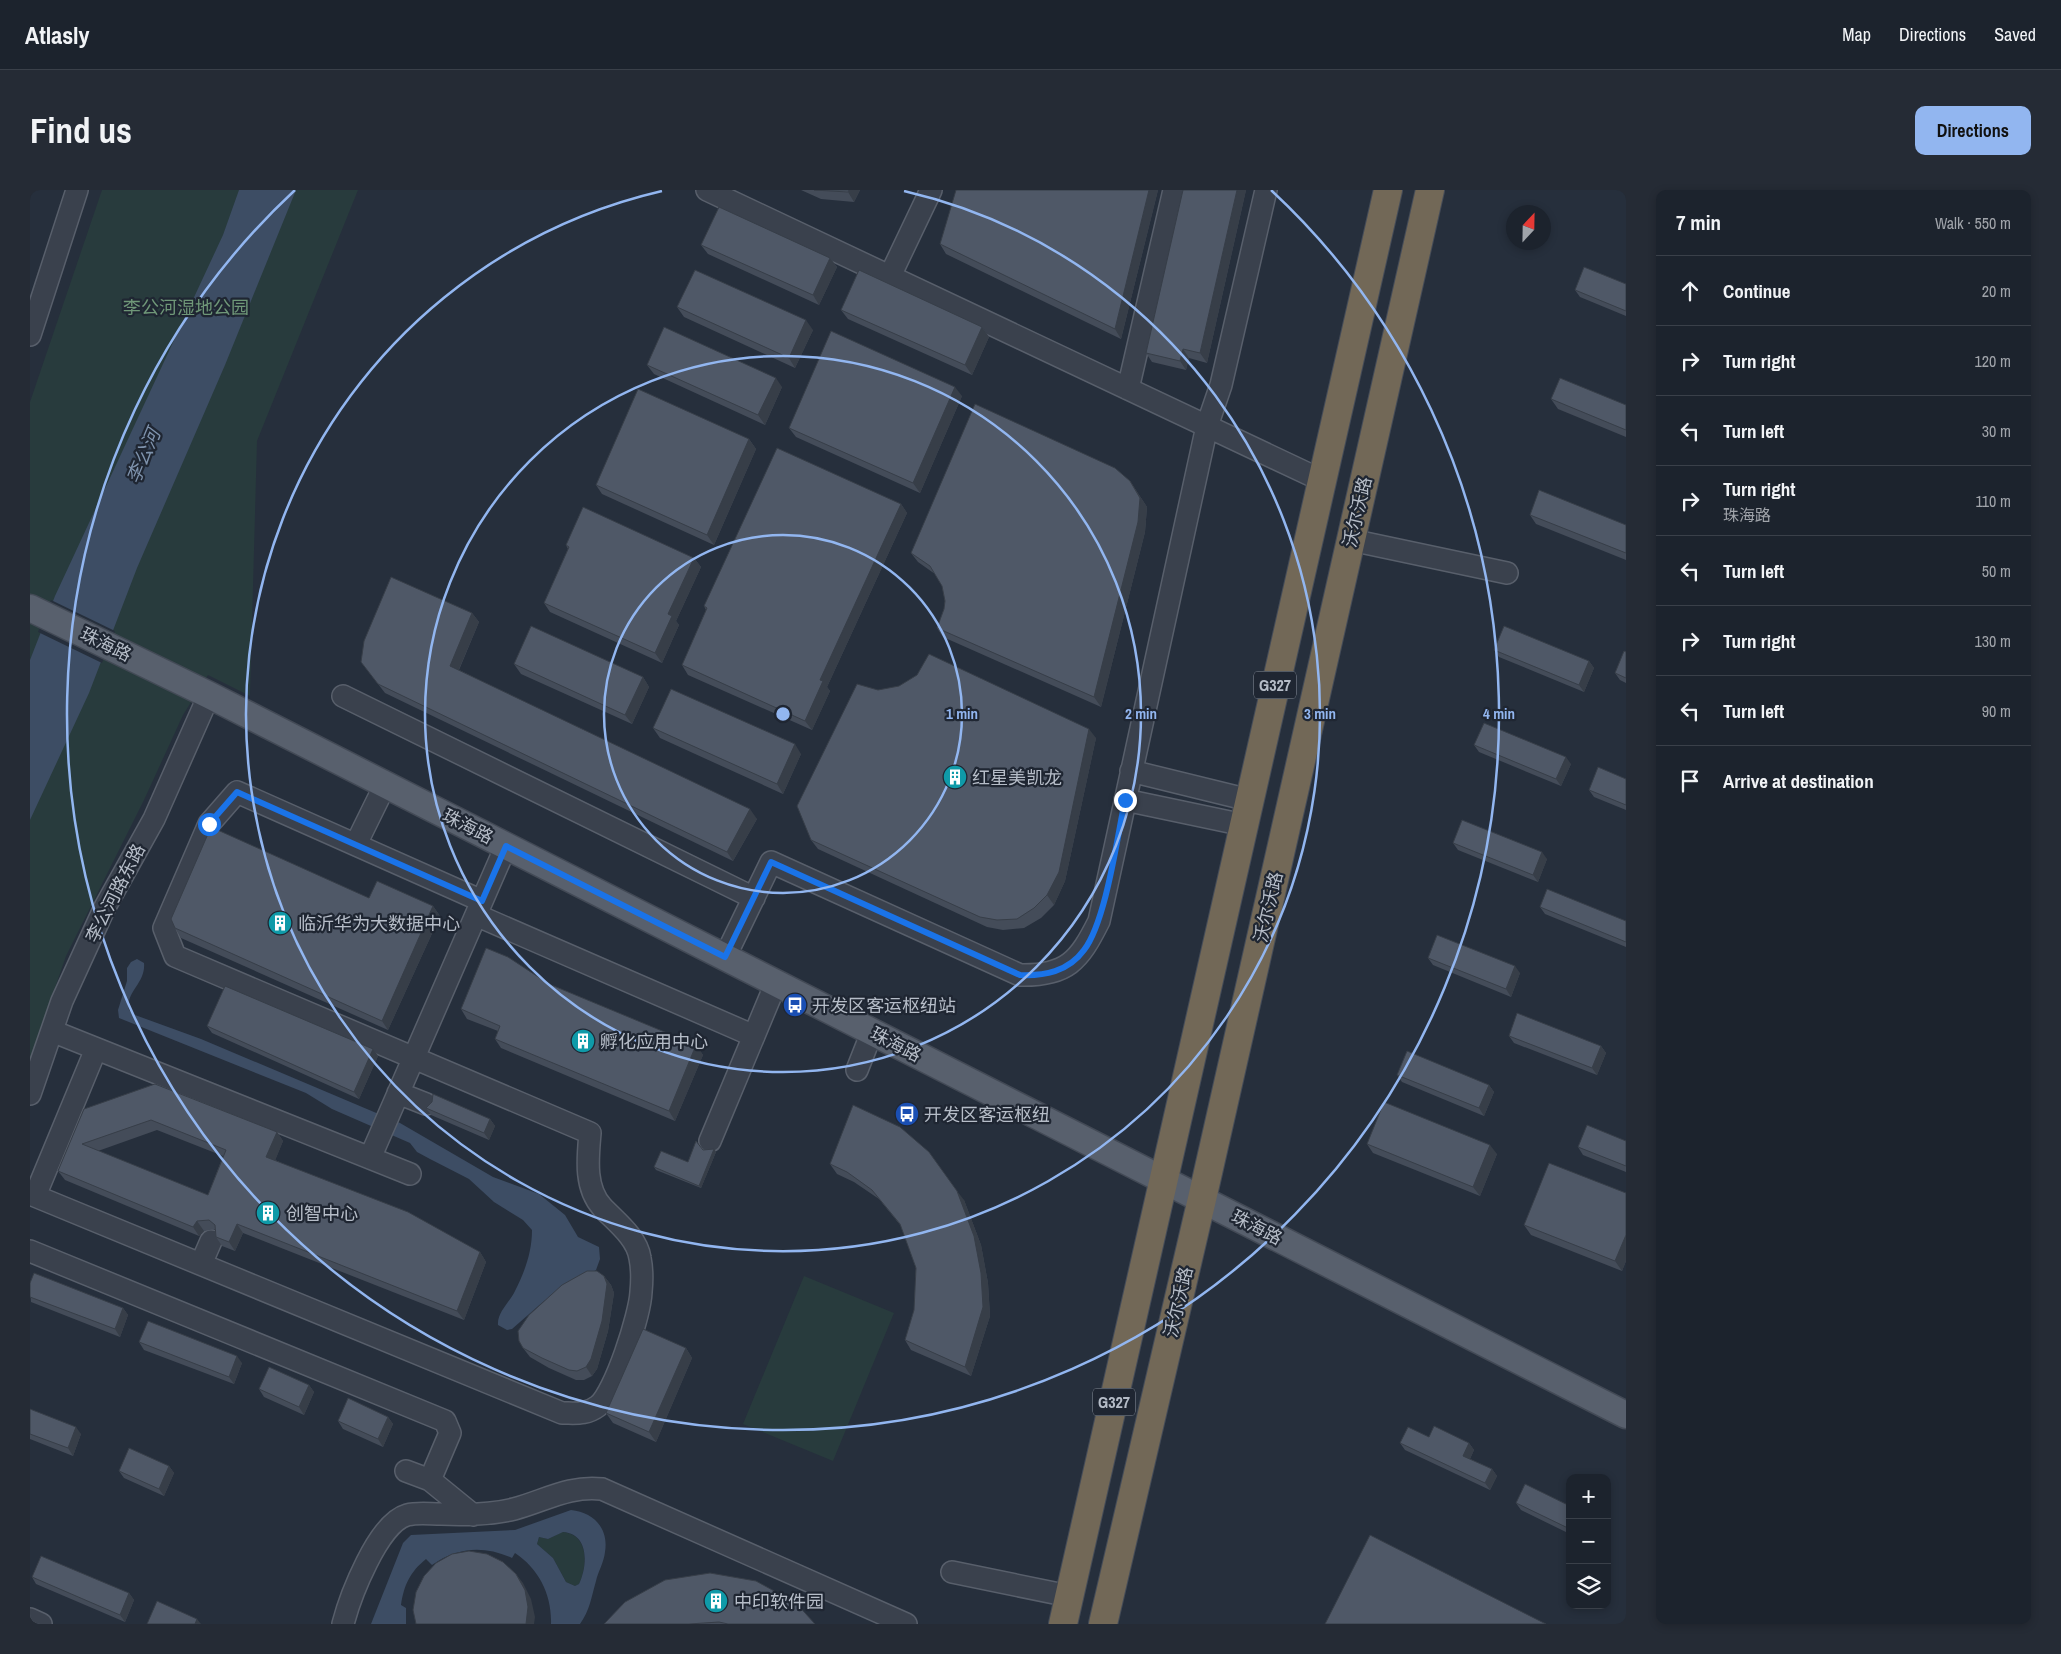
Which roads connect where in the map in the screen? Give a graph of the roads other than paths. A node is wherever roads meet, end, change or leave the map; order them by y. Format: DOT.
graph roads {
  1 [pos="77,190"];
  2 [pos="707,190"];
  3 [pos="931,190"];
  4 [pos="1174,190"];
  5 [pos="1266,190"];
  6 [pos="1388,190"];
  7 [pos="1430,190"];
  8 [pos="890,276"];
  9 [pos="30,336"];
  10 [pos="1128,389"];
  11 [pos="1207,426"];
  12 [pos="1321,480"];
  13 [pos="1351,540"];
  14 [pos="1507,573"];
  15 [pos="30,608"];
  16 [pos="208,695"];
  17 [pos="343,696"];
  18 [pos="1131,771"];
  19 [pos="385,785"];
  20 [pos="1125,800"];
  21 [pos="1246,813"];
  22 [pos="356,844"];
  23 [pos="506,846"];
  24 [pos="754,898"];
  25 [pos="479,908"];
  26 [pos="725,957"];
  27 [pos="776,983"];
  28 [pos="52,1031"];
  29 [pos="872,1032"];
  30 [pos="754,1036"];
  31 [pos="96,1049"];
  32 [pos="413,1059"];
  33 [pos="857,1070"];
  34 [pos="398,1092"];
  35 [pos="30,1094"];
  36 [pos="426,1104"];
  37 [pos="710,1141"];
  38 [pos="370,1158"];
  39 [pos="410,1174"];
  40 [pos="1164,1180"];
  41 [pos="1202,1199"];
  42 [pos="211,1241"];
  43 [pos="30,1251"];
  44 [pos="201,1264"];
  45 [pos="1626,1415"];
  46 [pos="406,1470"];
  47 [pos="430,1480"];
  48 [pos="473,1515"];
  49 [pos="952,1572"];
  50 [pos="1070,1596"];
  51 [pos="30,1619"];
  52 [pos="41,1624"];
  53 [pos="342,1624"];
  54 [pos="906,1624"];
  55 [pos="1063,1624"];
  56 [pos="1103,1624"];
  1 -- 9 [label="street"];
  2 -- 8 [label="street"];
  3 -- 8 [label="street"];
  4 -- 10 [label="street"];
  5 -- 11 [label="street"];
  6 -- 12 [label="highway, G327"];
  7 -- 13 [label="highway, 沃尔沃路 / G327"];
  8 -- 10 [label="street"];
  10 -- 11 [label="street"];
  11 -- 12 [label="street"];
  11 -- 18 [label="street"];
  12 -- 21 [label="highway, G327"];
  13 -- 14 [label="street"];
  13 -- 41 [label="highway, 沃尔沃路 / G327"];
  15 -- 16 [label="main road, 珠海路"];
  16 -- 19 [label="main road, 珠海路"];
  16 -- 28 [label="street, 李公河路东路"];
  17 -- 24 [label="street"];
  18 -- 20 [label="street"];
  18 -- 21 [label="street"];
  19 -- 22 [label="street"];
  19 -- 23 [label="main road, 珠海路"];
  20 -- 21 [label="street"];
  20 -- 24 [label="street"];
  21 -- 40 [label="highway, G327"];
  22 -- 25 [label="street"];
  22 -- 32 [label="street"];
  23 -- 25 [label="street"];
  23 -- 26 [label="main road, 珠海路"];
  24 -- 26 [label="street"];
  25 -- 30 [label="street"];
  25 -- 32 [label="street"];
  26 -- 27 [label="main road, 珠海路"];
  27 -- 29 [label="main road, 珠海路"];
  27 -- 30 [label="street"];
  28 -- 31 [label="street"];
  28 -- 35 [label="street, 李公河路东路"];
  29 -- 33 [label="street"];
  29 -- 40 [label="main road, 珠海路"];
  30 -- 37 [label="street"];
  31 -- 38 [label="street"];
  31 -- 44 [label="street"];
  32 -- 34 [label="street"];
  32 -- 44 [label="street"];
  34 -- 36 [label="street"];
  34 -- 38 [label="street"];
  38 -- 39 [label="street"];
  40 -- 41 [label="main road, 珠海路"];
  40 -- 50 [label="highway, G327"];
  41 -- 45 [label="main road, 珠海路"];
  41 -- 56 [label="highway, 沃尔沃路 / G327"];
  42 -- 44 [label="street"];
  43 -- 47 [label="street"];
  46 -- 47 [label="street"];
  47 -- 48 [label="street"];
  48 -- 53 [label="street"];
  48 -- 54 [label="street"];
  49 -- 50 [label="street"];
  50 -- 55 [label="highway, G327"];
  51 -- 52 [label="street"];
}
